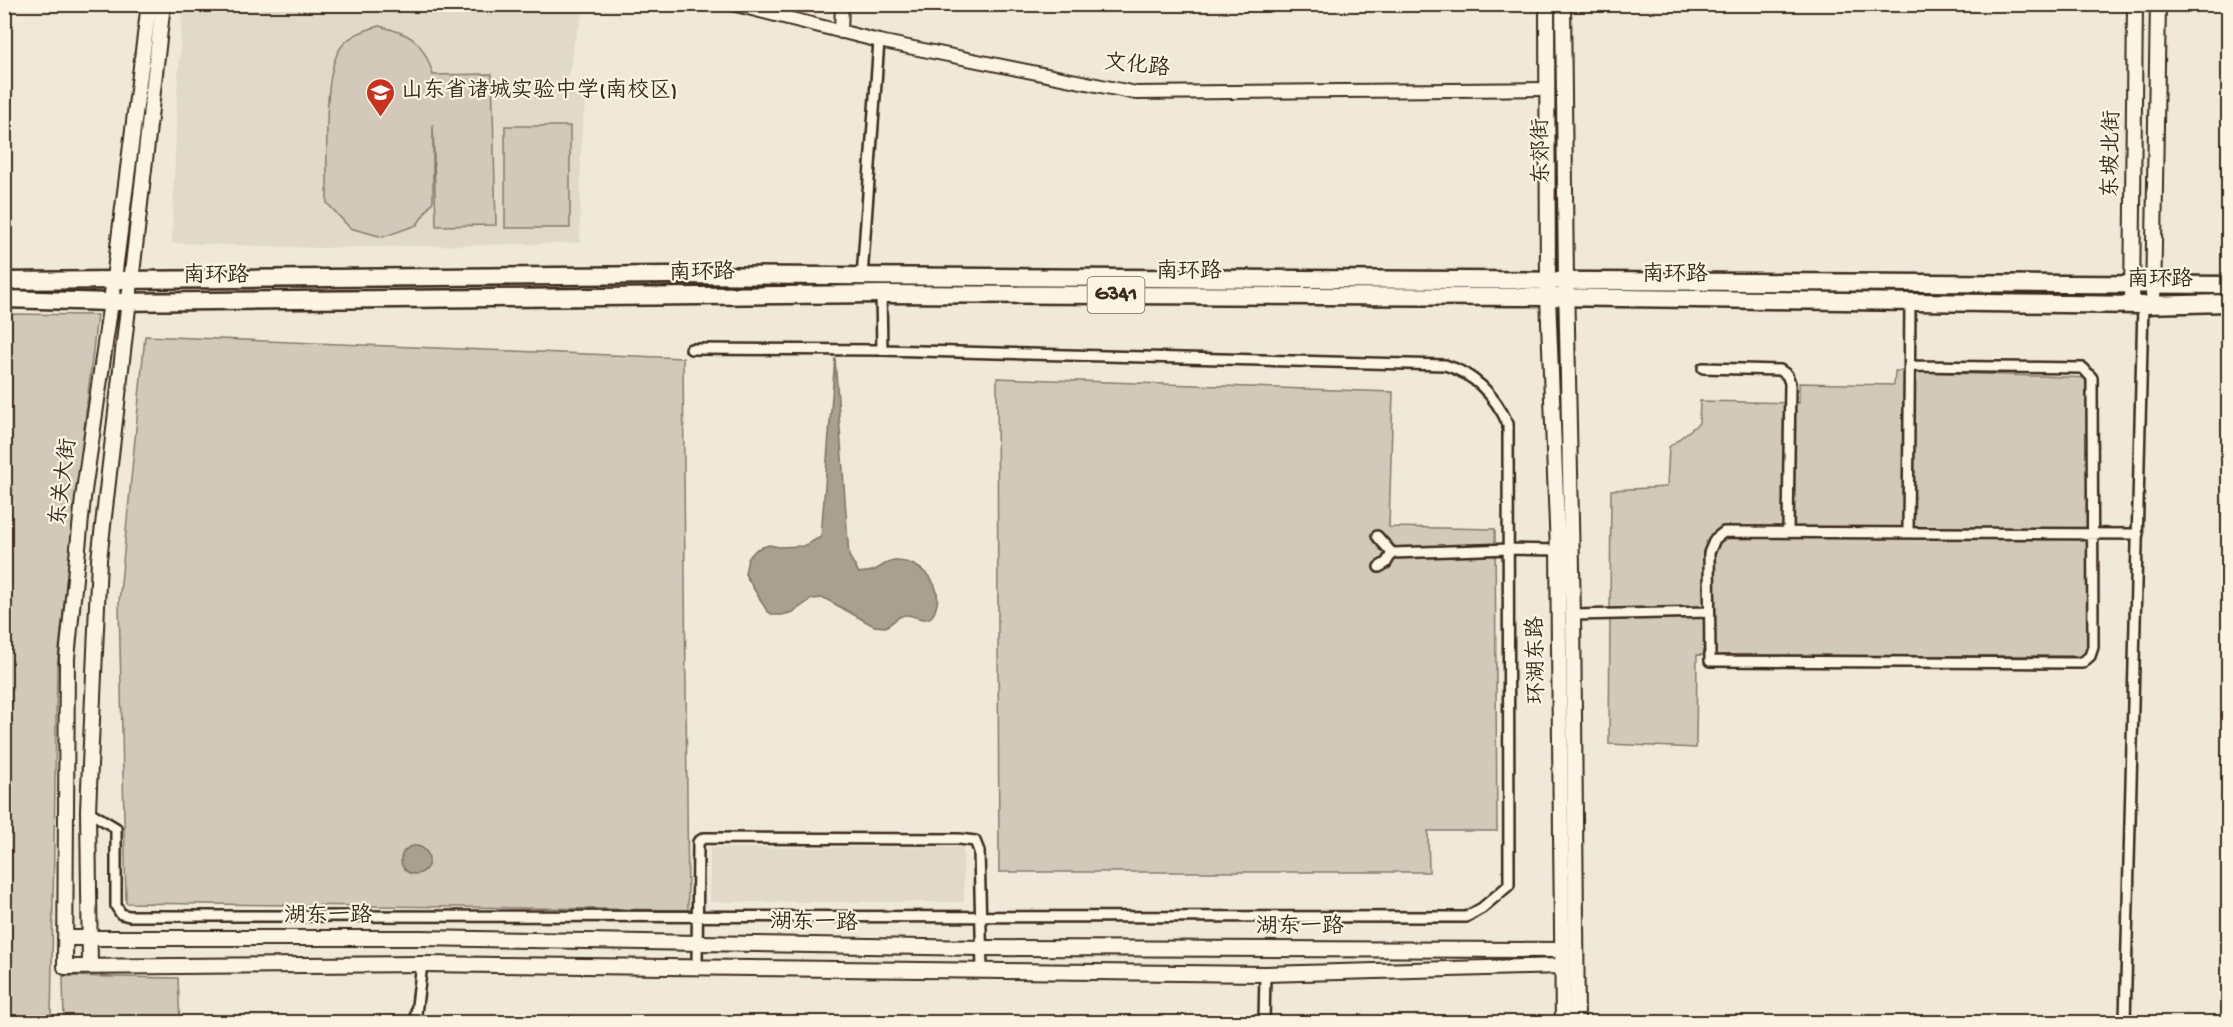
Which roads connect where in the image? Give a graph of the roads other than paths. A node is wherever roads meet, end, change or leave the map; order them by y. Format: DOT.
graph roads {
  1 [pos="149,4"];
  2 [pos="163,4"];
  3 [pos="732,4"];
  4 [pos="842,4"];
  5 [pos="1547,4"];
  6 [pos="1563,4"];
  7 [pos="2136,4"];
  8 [pos="2158,4"];
  9 [pos="842,32"];
  10 [pos="879,41"];
  11 [pos="1547,89"];
  12 [pos="862,277"];
  13 [pos="4,281"];
  14 [pos="122,281"];
  15 [pos="2132,285"];
  16 [pos="2154,285"];
  17 [pos="2229,285"];
  18 [pos="1548,289"];
  19 [pos="1566,289"];
  20 [pos="881,294"];
  21 [pos="4,299"];
  22 [pos="129,300"];
  23 [pos="1910,300"];
  24 [pos="111,302"];
  25 [pos="2229,303"];
  26 [pos="2143,304"];
  27 [pos="691,349"];
  28 [pos="882,350"];
  29 [pos="1911,366"];
  30 [pos="1703,368"];
  31 [pos="1788,532"];
  32 [pos="1908,533"];
  33 [pos="2092,534"];
  34 [pos="2138,534"];
  35 [pos="1377,536"];
  36 [pos="1510,549"];
  37 [pos="1558,550"];
  38 [pos="1392,553"];
  39 [pos="1379,567"];
  40 [pos="1709,612"];
  41 [pos="1573,615"];
  42 [pos="88,811"];
  43 [pos="698,916"];
  44 [pos="981,917"];
  45 [pos="90,937"];
  46 [pos="65,938"];
  47 [pos="698,942"];
  48 [pos="981,948"];
  49 [pos="1563,950"];
  50 [pos="422,964"];
  51 [pos="1562,966"];
  52 [pos="65,967"];
  53 [pos="90,967"];
  54 [pos="697,968"];
  55 [pos="982,971"];
  56 [pos="1265,974"];
  57 [pos="415,1023"];
  58 [pos="1264,1023"];
  59 [pos="1563,1023"];
  60 [pos="1578,1023"];
  61 [pos="2126,1023"];
  1 -- 14 [label="main road, 东关大街"];
  2 -- 14 [label="main road, 东关大街"];
  3 -- 9 [label="street, 文化路"];
  4 -- 9 [label="street"];
  5 -- 11 [label="main road, 东郊街"];
  6 -- 19 [label="main road, 东郊街"];
  7 -- 15 [label="main road, 东坡北街"];
  8 -- 16 [label="main road, 东坡北街"];
  9 -- 10 [label="street, 文化路"];
  10 -- 11 [label="street, 文化路"];
  10 -- 12 [label="street"];
  11 -- 18 [label="main road, 东郊街"];
  12 -- 14 [label="highway, 南环路 / G341"];
  12 -- 18 [label="highway, 南环路 / G341"];
  13 -- 14 [label="highway, 南环路 / G341"];
  14 -- 22 [label="main road, 东关大街"];
  14 -- 24 [label="main road, 东关大街"];
  15 -- 16 [label="highway, 南环路 / G341"];
  15 -- 19 [label="highway, 南环路 / G341"];
  15 -- 26 [label="main road, 东坡北街"];
  16 -- 17 [label="highway, 南环路 / G341"];
  16 -- 26 [label="main road, 东坡北街"];
  18 -- 19 [label="highway, 南环路 / G341"];
  18 -- 20 [label="highway, 南环路 / G341"];
  18 -- 37 [label="main road, 环湖东路"];
  19 -- 23 [label="highway, 南环路 / G341"];
  19 -- 41 [label="main road, 环湖东路"];
  20 -- 22 [label="highway, 南环路 / G341"];
  20 -- 28 [label="street"];
  21 -- 24 [label="highway, 南环路 / G341"];
  22 -- 24 [label="highway, 南环路 / G341"];
  22 -- 42 [label="main road, 东关大街"];
  23 -- 26 [label="highway, 南环路 / G341"];
  23 -- 29 [label="street"];
  24 -- 46 [label="main road, 东关大街"];
  25 -- 26 [label="highway, 南环路 / G341"];
  26 -- 34 [label="street"];
  27 -- 28 [label="street"];
  28 -- 36 [label="street"];
  29 -- 32 [label="street"];
  29 -- 33 [label="street"];
  30 -- 31 [label="street"];
  31 -- 32 [label="street"];
  31 -- 40 [label="street"];
  32 -- 33 [label="street"];
  33 -- 34 [label="street"];
  33 -- 40 [label="street"];
  34 -- 61 [label="street"];
  35 -- 38 [label="street"];
  36 -- 37 [label="street"];
  36 -- 38 [label="street"];
  36 -- 44 [label="street"];
  37 -- 49 [label="main road, 环湖东路"];
  38 -- 39 [label="street"];
  40 -- 41 [label="street"];
  41 -- 60 [label="main road, 环湖东路"];
  42 -- 43 [label="street"];
  42 -- 45 [label="main road, 东关大街"];
  43 -- 44 [label="street"];
  43 -- 44 [label="street"];
  43 -- 47 [label="street"];
  44 -- 48 [label="street"];
  45 -- 46 [label="main road, 湖东一路"];
  45 -- 47 [label="main road, 湖东一路"];
  45 -- 53 [label="main road, 东关大街"];
  46 -- 52 [label="main road, 东关大街"];
  47 -- 48 [label="main road, 湖东一路"];
  47 -- 54 [label="street"];
  48 -- 49 [label="main road, 湖东一路"];
  48 -- 55 [label="street"];
  49 -- 51 [label="main road, 环湖东路"];
  50 -- 53 [label="main road, 湖东一路"];
  50 -- 54 [label="main road, 湖东一路"];
  50 -- 57 [label="street"];
  51 -- 56 [label="main road, 湖东一路"];
  51 -- 59 [label="main road, 环湖东路"];
  52 -- 53 [label="main road, 湖东一路"];
  54 -- 55 [label="main road, 湖东一路"];
  55 -- 56 [label="main road, 湖东一路"];
  56 -- 58 [label="street"];
}
